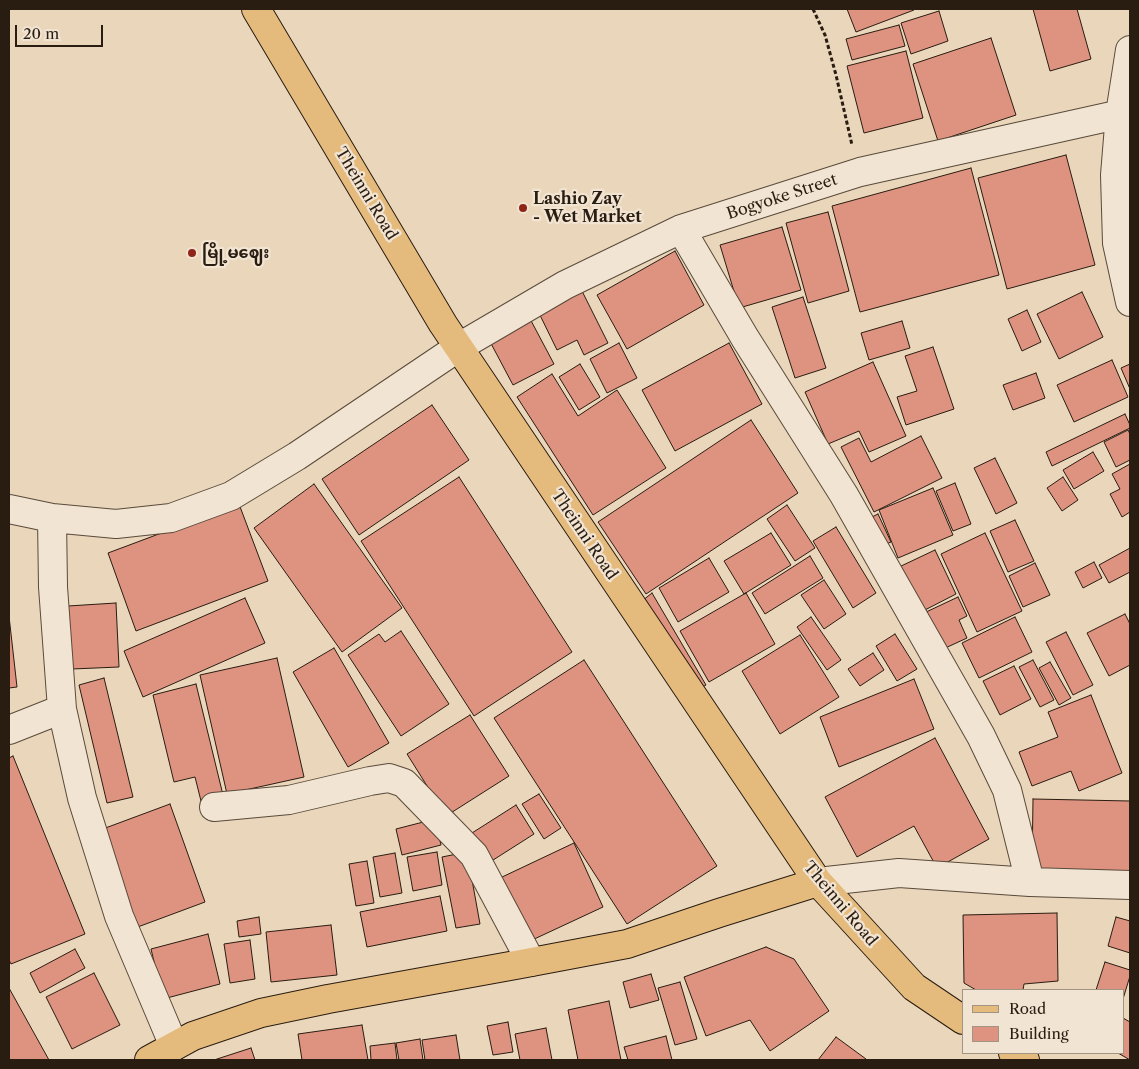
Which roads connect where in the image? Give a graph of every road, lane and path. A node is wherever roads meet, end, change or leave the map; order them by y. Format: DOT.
graph roads {
  1 [pos="256,9"];
  2 [pos="813,9"];
  3 [pos="1130,50"];
  4 [pos="1125,113"];
  5 [pos="860,172"];
  6 [pos="681,229"];
  7 [pos="1130,302"];
  8 [pos="459,347"];
  9 [pos="9,509"];
  10 [pos="52,518"];
  11 [pos="62,709"];
  12 [pos="9,730"];
  13 [pos="214,807"];
  14 [pos="818,882"];
  15 [pos="1030,882"];
  16 [pos="1130,885"];
  17 [pos="531,962"];
  18 [pos="962,1019"];
  19 [pos="174,1046"];
  20 [pos="149,1060"];
  1 -- 8 [label="main road, Theinni Road"];
  2 -- 5 [label="path"];
  3 -- 4 [label="street"];
  4 -- 5 [label="street, Bogyoke Street"];
  4 -- 7 [label="street"];
  5 -- 6 [label="street, Bogyoke Street"];
  6 -- 8 [label="street, Bogyoke Street"];
  6 -- 15 [label="street"];
  8 -- 10 [label="street, Bogyoke Street"];
  8 -- 14 [label="main road, Theinni Road"];
  9 -- 10 [label="street, Bogyoke Street"];
  10 -- 11 [label="street"];
  11 -- 12 [label="street"];
  11 -- 19 [label="street"];
  13 -- 17 [label="street"];
  14 -- 15 [label="street"];
  14 -- 17 [label="main road"];
  14 -- 18 [label="main road, Theinni Road"];
  15 -- 16 [label="street"];
  17 -- 19 [label="main road"];
  19 -- 20 [label="main road"];
}
